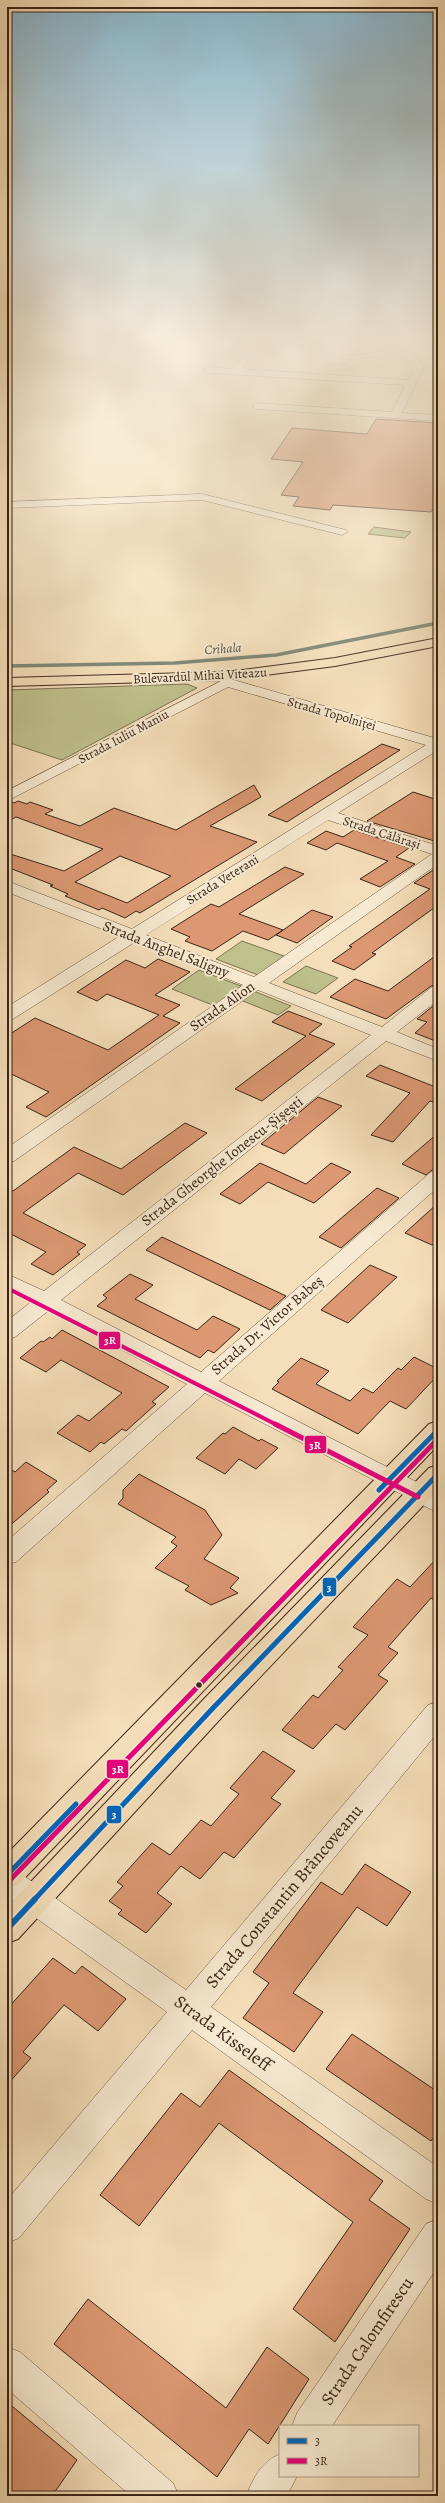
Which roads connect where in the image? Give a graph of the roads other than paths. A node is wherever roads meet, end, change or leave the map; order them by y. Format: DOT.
graph roads {
  1 [pos="7,505"];
  2 [pos="342,532"];
  3 [pos="438,637"];
  4 [pos="438,642"];
  5 [pos="225,676"];
  6 [pos="7,677"];
  7 [pos="7,682"];
  8 [pos="438,744"];
  9 [pos="7,797"];
  10 [pos="326,814"];
  11 [pos="438,851"];
  12 [pos="438,857"];
  13 [pos="9,889"];
  14 [pos="132,936"];
  15 [pos="255,984"];
  16 [pos="438,991"];
  17 [pos="7,1015"];
  18 [pos="384,1034"];
  19 [pos="438,1055"];
  20 [pos="7,1157"];
  21 [pos="438,1176"];
  22 [pos="7,1281"];
  23 [pos="46,1301"];
  24 [pos="7,1332"];
  25 [pos="203,1382"];
  26 [pos="438,1430"];
  27 [pos="438,1474"];
  28 [pos="391,1478"];
  29 [pos="429,1499"];
  30 [pos="7,1555"];
  31 [pos="438,1714"];
  32 [pos="7,1875"];
  33 [pos="7,1880"];
  34 [pos="34,1900"];
  35 [pos="7,1929"];
  36 [pos="190,2008"];
  37 [pos="438,2188"];
  38 [pos="7,2226"];
  39 [pos="438,2236"];
  40 [pos="7,2365"];
  41 [pos="311,2425"];
  42 [pos="279,2475"];
  43 [pos="160,2496"];
  44 [pos="265,2496"];
  1 -- 2 [label="street"];
  3 -- 5 [label="main road, Bulevardul Mihai Viteazu"];
  4 -- 5 [label="main road, Bulevardul Mihai Viteazu"];
  5 -- 6 [label="main road, Bulevardul Mihai Viteazu"];
  5 -- 7 [label="main road, Bulevardul Mihai Viteazu"];
  5 -- 8 [label="street, Strada Topolniței"];
  5 -- 9 [label="street, Strada Iuliu Maniu"];
  8 -- 10 [label="street, Strada Veterani"];
  10 -- 11 [label="street, Strada Călărași"];
  10 -- 14 [label="street, Strada Veterani"];
  12 -- 15 [label="street, Strada Alion"];
  13 -- 14 [label="street, Strada Anghel Saligny"];
  14 -- 15 [label="street, Strada Anghel Saligny"];
  14 -- 17 [label="street, Strada Veterani"];
  15 -- 18 [label="street, Strada Anghel Saligny"];
  15 -- 20 [label="street, Strada Alion"];
  16 -- 18 [label="street, Strada Gheorghe Ionescu-Șișești"];
  18 -- 19 [label="street, Strada Anghel Saligny"];
  18 -- 23 [label="street, Strada Gheorghe Ionescu-Șișești"];
  21 -- 25 [label="street, Strada Dr. Victor Babeș"];
  22 -- 23 [label="street"];
  23 -- 24 [label="street, Strada Gheorghe Ionescu-Șișești"];
  23 -- 25 [label="street"];
  25 -- 28 [label="street"];
  25 -- 30 [label="street, Strada Dr. Victor Babeș"];
  26 -- 28 [label="main road"];
  27 -- 29 [label="main road"];
  28 -- 29 [label="street"];
  28 -- 32 [label="main road"];
  29 -- 34 [label="main road"];
  31 -- 36 [label="street, Strada Constantin Brâncoveanu"];
  33 -- 34 [label="street, Strada Kisseleff"];
  34 -- 35 [label="main road"];
  34 -- 36 [label="street, Strada Kisseleff"];
  36 -- 37 [label="street, Strada Kisseleff"];
  36 -- 38 [label="street, Strada Constantin Brâncoveanu"];
  39 -- 41 [label="street, Strada Calomfirescu"];
  40 -- 43 [label="street"];
  42 -- 44 [label="street"];
}
